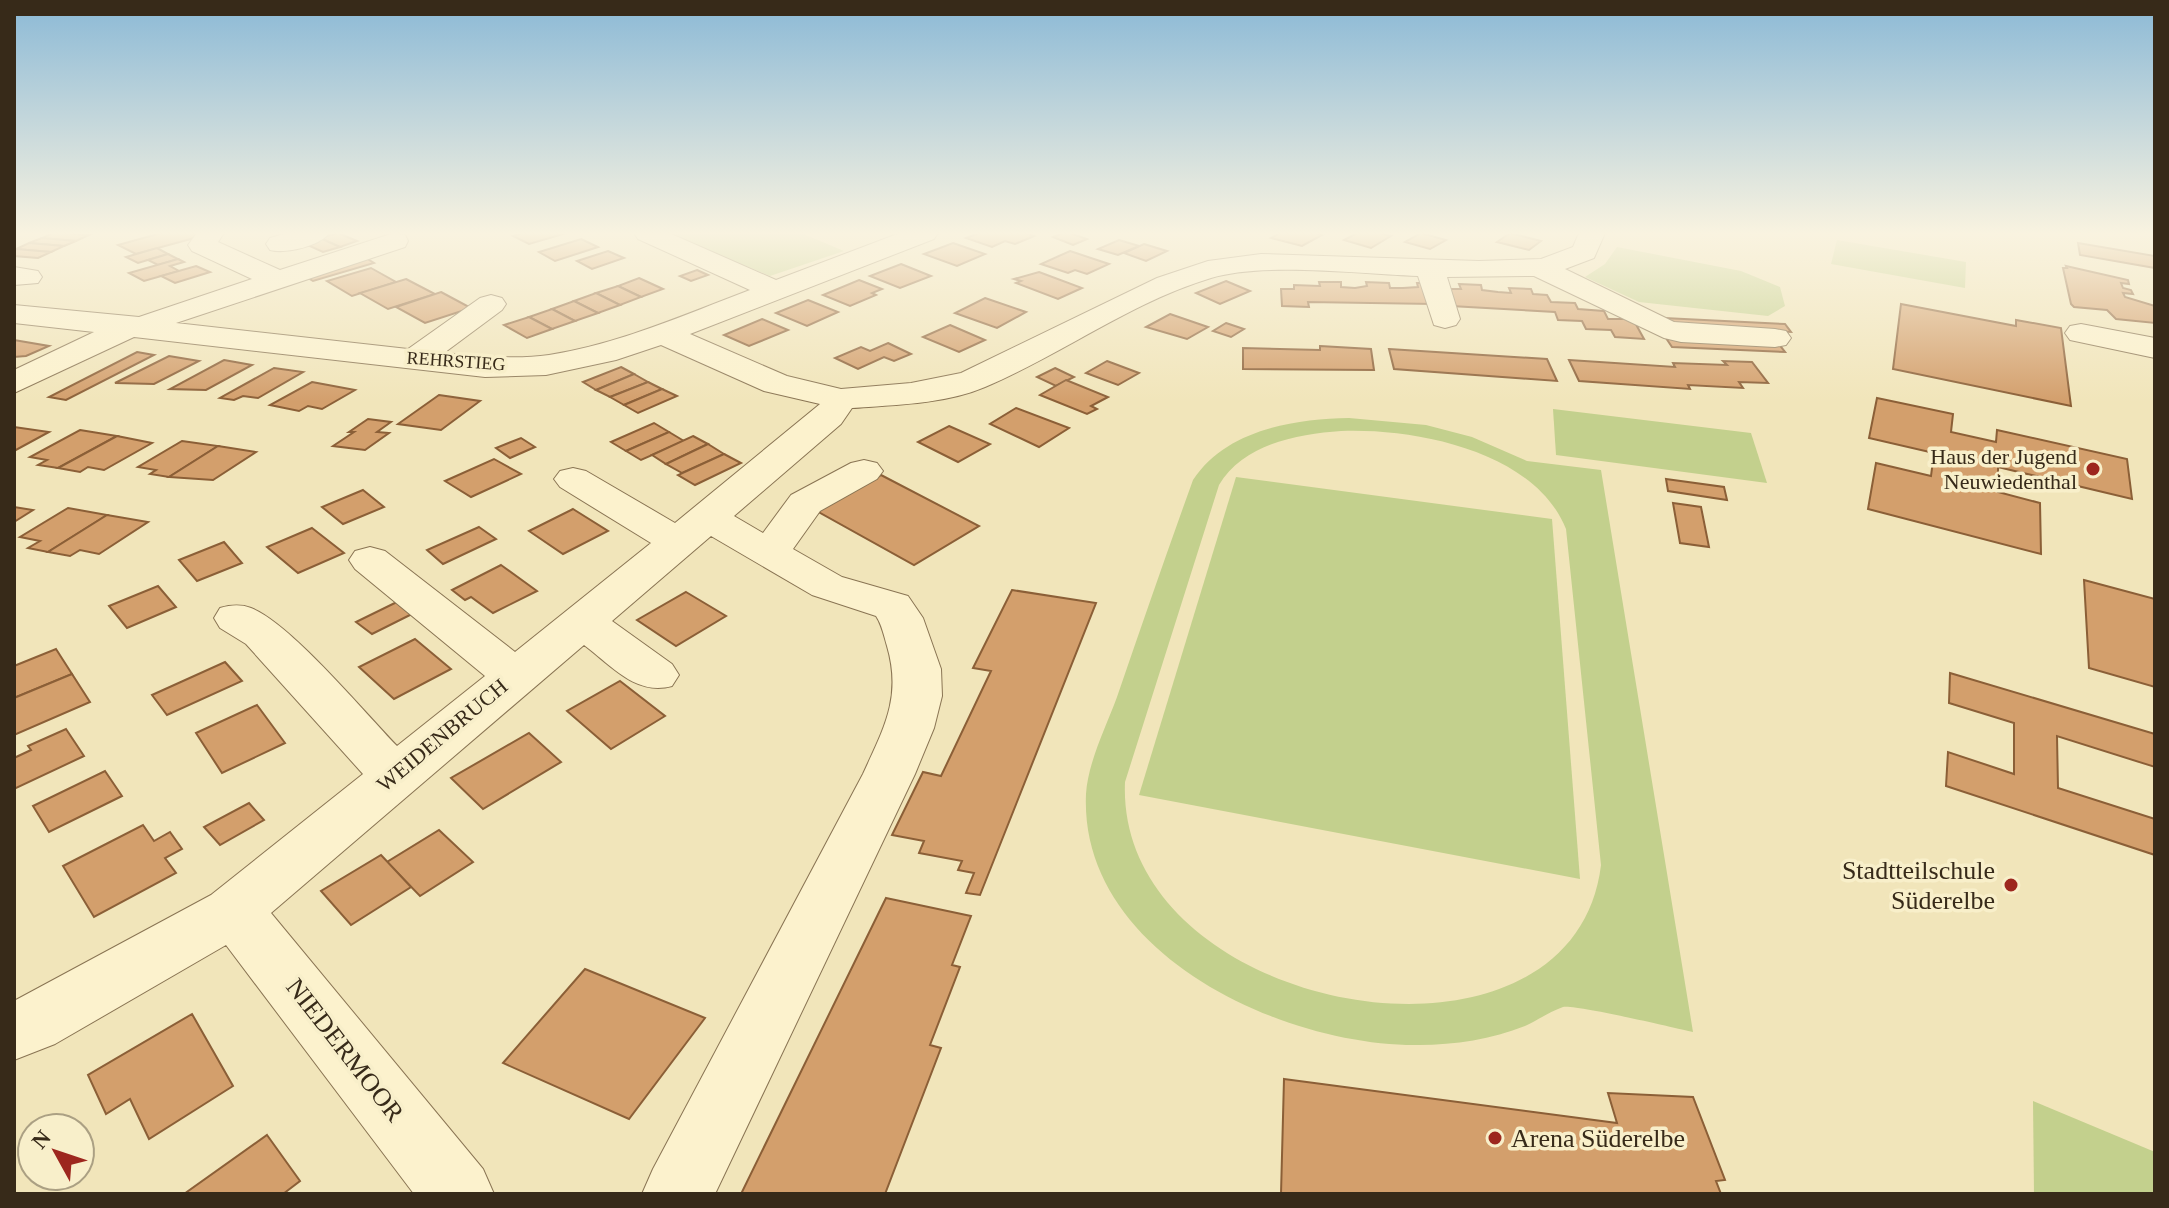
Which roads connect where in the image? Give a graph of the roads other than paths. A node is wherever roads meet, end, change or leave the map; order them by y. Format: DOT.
graph roads {
  1 [pos="248,289"];
  2 [pos="771,289"];
  3 [pos="779,289"];
  4 [pos="1156,289"];
  5 [pos="1436,289"];
  6 [pos="1583,289"];
  7 [pos="775,291"];
  8 [pos="491,304"];
  9 [pos="14,314"];
  10 [pos="1445,319"];
  11 [pos="136,325"];
  12 [pos="2081,333"];
  13 [pos="663,334"];
  14 [pos="1775,338"];
  15 [pos="2155,348"];
  16 [pos="414,359"];
  17 [pos="14,383"];
  18 [pos="841,399"];
  19 [pos="864,471"];
  20 [pos="582,493"];
  21 [pos="681,538"];
  22 [pos="766,551"];
  23 [pos="370,560"];
  24 [pos="236,618"];
  25 [pos="577,624"];
  26 [pos="514,675"];
  27 [pos="655,675"];
  28 [pos="279,683"];
  29 [pos="383,784"];
  30 [pos="232,912"];
  31 [pos="14,1031"];
  32 [pos="451,1191"];
  33 [pos="678,1194"];
  1 -- 11 [label="street"];
  2 -- 7 [label="street"];
  3 -- 7 [label="street, REHRSTIEG"];
  4 -- 18 [label="street"];
  5 -- 10 [label="street"];
  6 -- 14 [label="street"];
  7 -- 13 [label="street, REHRSTIEG"];
  8 -- 16 [label="street"];
  9 -- 11 [label="street, REHRSTIEG"];
  11 -- 16 [label="street, REHRSTIEG"];
  11 -- 17 [label="street"];
  12 -- 15 [label="street"];
  13 -- 16 [label="street, REHRSTIEG"];
  13 -- 18 [label="street"];
  18 -- 21 [label="street, WEIDENBRUCH"];
  19 -- 22 [label="street"];
  20 -- 21 [label="street"];
  21 -- 22 [label="street"];
  21 -- 25 [label="street, WEIDENBRUCH"];
  22 -- 33 [label="street"];
  23 -- 26 [label="street"];
  24 -- 29 [label="street"];
  25 -- 26 [label="street, WEIDENBRUCH"];
  25 -- 27 [label="street"];
  26 -- 29 [label="street, WEIDENBRUCH"];
  28 -- 29 [label="street"];
  29 -- 30 [label="street, WEIDENBRUCH"];
  30 -- 31 [label="street, WEIDENBRUCH"];
  30 -- 32 [label="street, NIEDERMOOR"];
}
